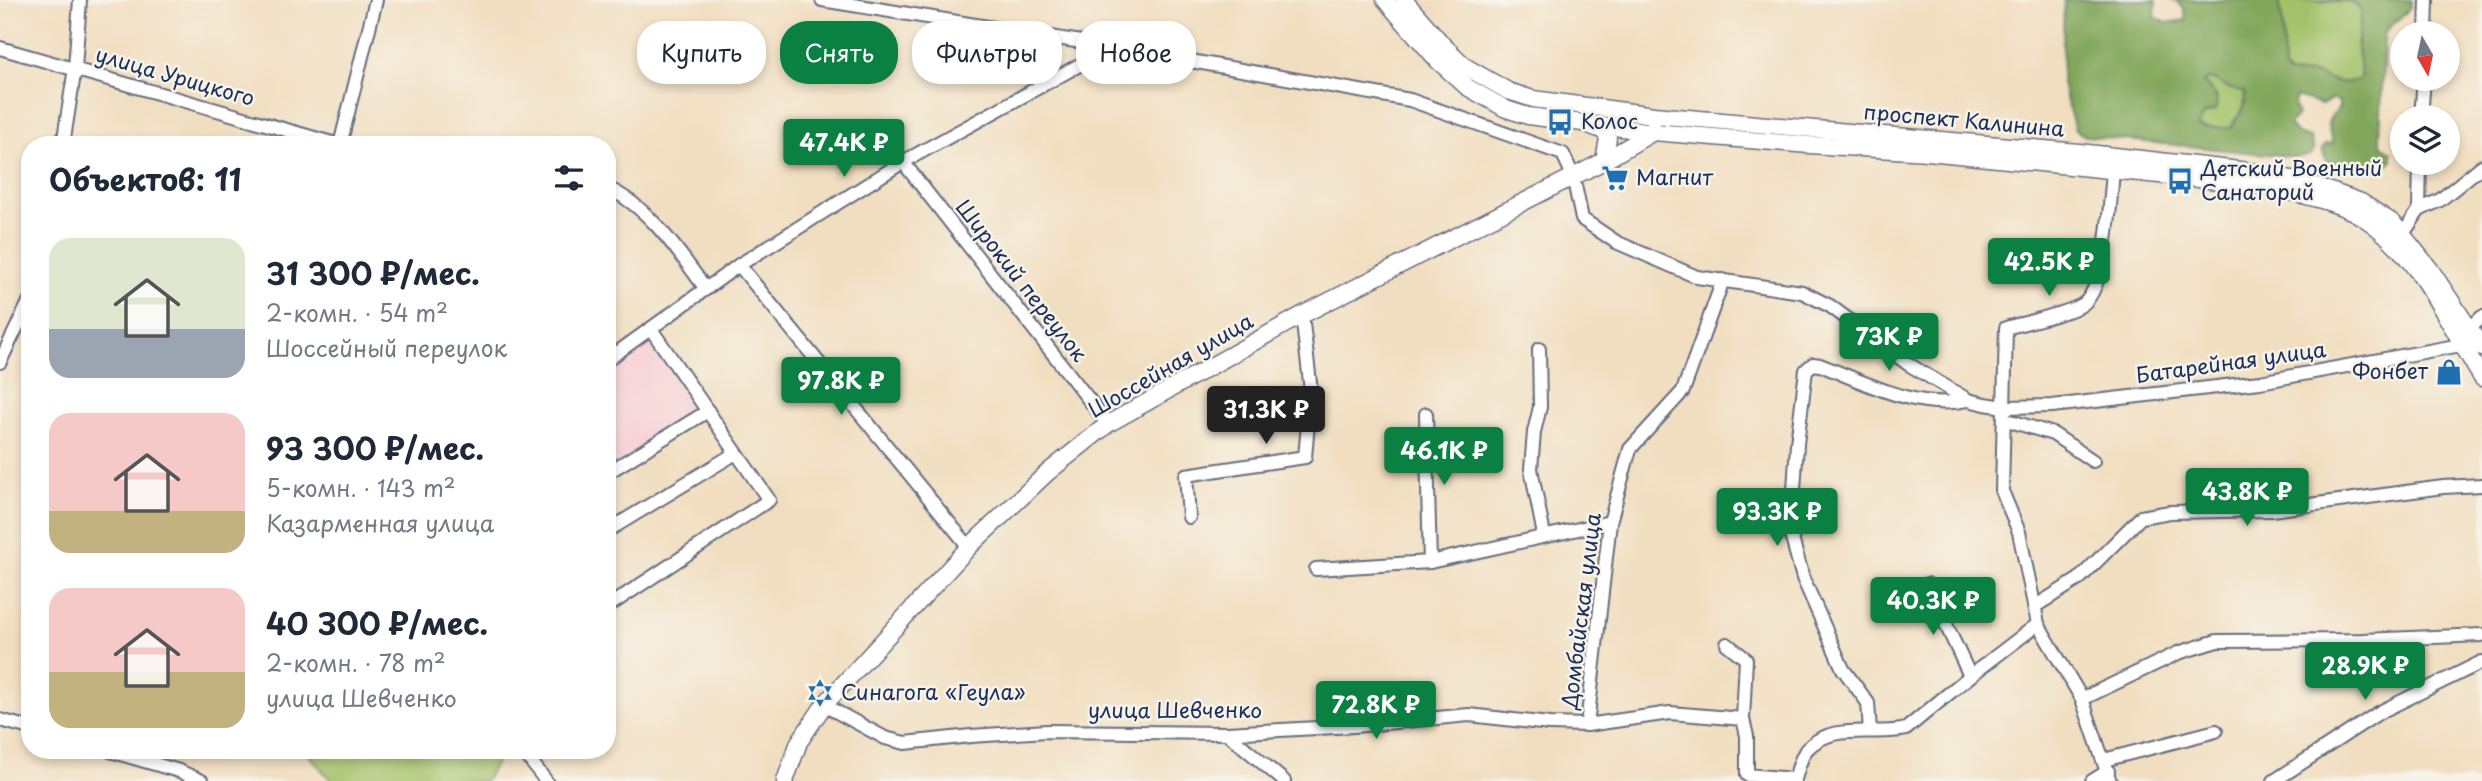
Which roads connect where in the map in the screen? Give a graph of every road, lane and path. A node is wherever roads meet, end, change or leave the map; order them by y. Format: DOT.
graph roads {
  1 [pos="80,0"];
  2 [pos="376,0"];
  3 [pos="821,0"];
  4 [pos="1385,0"];
  5 [pos="1404,0"];
  6 [pos="2427,0"];
  7 [pos="2426,21"];
  8 [pos="1076,41"];
  9 [pos="0,48"];
  10 [pos="1196,62"];
  11 [pos="1076,67"];
  12 [pos="75,68"];
  13 [pos="1654,123"];
  14 [pos="1589,125"];
  15 [pos="64,136"];
  16 [pos="309,136"];
  17 [pos="342,136"];
  18 [pos="1604,161"];
  19 [pos="903,162"];
  20 [pos="2482,166"];
  21 [pos="2113,171"];
  22 [pos="2419,175"];
  23 [pos="1573,176"];
  24 [pos="616,192"];
  25 [pos="2418,210"];
  26 [pos="2403,234"];
  27 [pos="739,265"];
  28 [pos="1724,280"];
  29 [pos="706,289"];
  30 [pos="1302,315"];
  31 [pos="21,319"];
  32 [pos="2476,323"];
  33 [pos="651,329"];
  34 [pos="2461,345"];
  35 [pos="2482,348"];
  36 [pos="1539,349"];
  37 [pos="616,354"];
  38 [pos="0,362"];
  39 [pos="2482,378"];
  40 [pos="1968,400"];
  41 [pos="708,411"];
  42 [pos="2004,413"];
  43 [pos="1426,414"];
  44 [pos="1108,424"];
  45 [pos="736,453"];
  46 [pos="2093,461"];
  47 [pos="616,467"];
  48 [pos="2482,485"];
  49 [pos="1189,517"];
  50 [pos="1610,522"];
  51 [pos="616,526"];
  52 [pos="1544,535"];
  53 [pos="969,547"];
  54 [pos="1430,562"];
  55 [pos="1316,569"];
  56 [pos="1927,584"];
  57 [pos="616,601"];
  58 [pos="2034,607"];
  59 [pos="2038,624"];
  60 [pos="2482,635"];
  61 [pos="1727,644"];
  62 [pos="2482,662"];
  63 [pos="1970,676"];
  64 [pos="2082,699"];
  65 [pos="824,705"];
  66 [pos="1743,719"];
  67 [pos="0,720"];
  68 [pos="1587,724"];
  69 [pos="21,726"];
  70 [pos="1870,731"];
  71 [pos="2216,731"];
  72 [pos="1227,733"];
  73 [pos="138,759"];
  74 [pos="529,759"];
  75 [pos="2107,771"];
  76 [pos="1795,780"];
  77 [pos="202,781"];
  78 [pos="546,781"];
  79 [pos="785,781"];
  80 [pos="1284,781"];
  81 [pos="2092,781"];
  82 [pos="2274,781"];
  1 -- 12 [label="street"];
  2 -- 17 [label="street"];
  3 -- 8 [label="street"];
  4 -- 14 [label="main road, проспект Калинина"];
  5 -- 13 [label="main road, проспект Калинина"];
  6 -- 7 [label="street"];
  9 -- 12 [label="street, улица Урицкого"];
  10 -- 23 [label="street"];
  11 -- 19 [label="street"];
  12 -- 15 [label="street"];
  12 -- 16 [label="street, улица Урицкого"];
  13 -- 14 [label="main road, проспект Калинина"];
  13 -- 18 [label="main road, Шоссейная улица"];
  13 -- 21 [label="main road, проспект Калинина"];
  13 -- 26 [label="main road, проспект Калинина"];
  14 -- 18 [label="main road"];
  18 -- 23 [label="main road, Шоссейная улица"];
  19 -- 27 [label="street"];
  19 -- 44 [label="street, Широкий переулок"];
  20 -- 25 [label="street"];
  21 -- 34 [label="main road, проспект Калинина"];
  21 -- 42 [label="street"];
  22 -- 25 [label="street"];
  23 -- 28 [label="street"];
  23 -- 30 [label="main road, Шоссейная улица"];
  24 -- 29 [label="street"];
  25 -- 26 [label="street"];
  26 -- 32 [label="main road, проспект Калинина"];
  27 -- 29 [label="street"];
  27 -- 53 [label="street"];
  28 -- 40 [label="street"];
  28 -- 50 [label="street, Домбайская улица"];
  29 -- 33 [label="street"];
  30 -- 44 [label="main road, Шоссейная улица"];
  30 -- 49 [label="street"];
  31 -- 38 [label="street"];
  32 -- 35 [label="main road, проспект Калинина"];
  33 -- 37 [label="street"];
  33 -- 41 [label="street"];
  34 -- 39 [label="main road, проспект Калинина"];
  34 -- 42 [label="street, Батарейная улица"];
  36 -- 52 [label="street"];
  40 -- 42 [label="street"];
  40 -- 70 [label="street"];
  41 -- 45 [label="street"];
  41 -- 47 [label="street"];
  42 -- 46 [label="street"];
  42 -- 58 [label="street"];
  43 -- 54 [label="street"];
  44 -- 53 [label="main road, Шоссейная улица"];
  45 -- 51 [label="street"];
  45 -- 57 [label="street"];
  48 -- 58 [label="street"];
  50 -- 52 [label="street"];
  50 -- 68 [label="street, Домбайская улица"];
  52 -- 54 [label="street"];
  53 -- 65 [label="main road, Шоссейная улица"];
  54 -- 55 [label="street"];
  56 -- 63 [label="street"];
  58 -- 59 [label="street"];
  59 -- 63 [label="street"];
  59 -- 64 [label="street"];
  60 -- 64 [label="street"];
  61 -- 66 [label="street"];
  62 -- 82 [label="street"];
  63 -- 70 [label="street"];
  64 -- 75 [label="street"];
  65 -- 72 [label="street, улица Шевченко"];
  65 -- 79 [label="main road, Шоссейная улица"];
  66 -- 68 [label="street, улица Шевченко"];
  66 -- 76 [label="street"];
  67 -- 69 [label="street"];
  68 -- 72 [label="street, улица Шевченко"];
  70 -- 76 [label="street"];
  71 -- 75 [label="street"];
  72 -- 80 [label="street"];
  73 -- 77 [label="street"];
  74 -- 78 [label="street"];
  75 -- 81 [label="street"];
}
